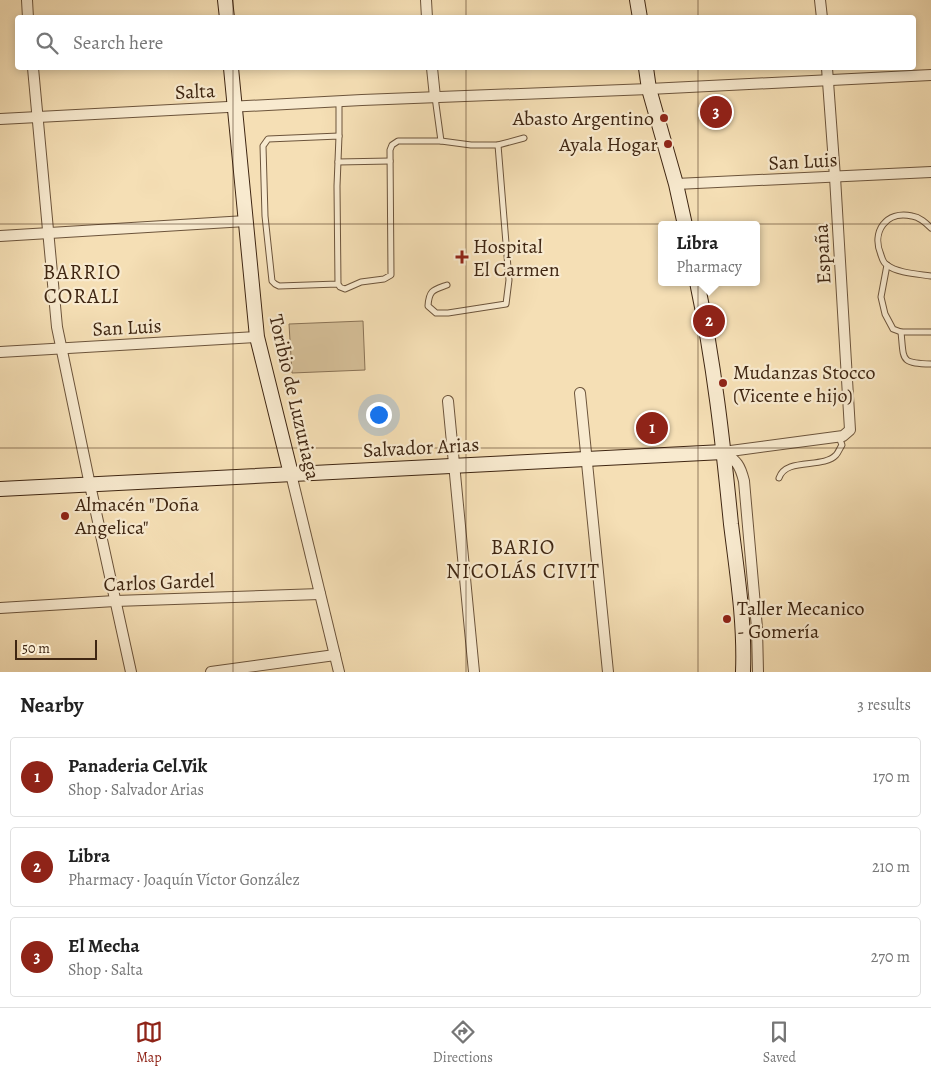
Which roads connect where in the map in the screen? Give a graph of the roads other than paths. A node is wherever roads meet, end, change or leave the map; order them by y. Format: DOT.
graph roads {
  1 [pos="27,0"];
  2 [pos="225,0"];
  3 [pos="426,0"];
  4 [pos="638,0"];
  5 [pos="820,0"];
  6 [pos="28,15"];
  7 [pos="227,15"];
  8 [pos="428,15"];
  9 [pos="640,15"];
  10 [pos="822,15"];
  11 [pos="33,70"];
  12 [pos="231,70"];
  13 [pos="432,70"];
  14 [pos="646,70"];
  15 [pos="827,70"];
  16 [pos="931,75"];
  17 [pos="828,80"];
  18 [pos="649,89"];
  19 [pos="435,97"];
  20 [pos="339,102"];
  21 [pos="235,107"];
  22 [pos="38,117"];
  23 [pos="0,119"];
  24 [pos="339,136"];
  25 [pos="524,138"];
  26 [pos="440,141"];
  27 [pos="498,145"];
  28 [pos="390,161"];
  29 [pos="338,162"];
  30 [pos="931,172"];
  31 [pos="835,177"];
  32 [pos="676,184"];
  33 [pos="246,221"];
  34 [pos="684,221"];
  35 [pos="931,228"];
  36 [pos="49,233"];
  37 [pos="0,236"];
  38 [pos="887,265"];
  39 [pos="931,276"];
  40 [pos="338,284"];
  41 [pos="448,285"];
  42 [pos="698,286"];
  43 [pos="901,332"];
  44 [pos="931,332"];
  45 [pos="257,337"];
  46 [pos="61,349"];
  47 [pos="0,352"];
  48 [pos="931,364"];
  49 [pos="580,393"];
  50 [pos="448,402"];
  51 [pos="841,436"];
  52 [pos="723,452"];
  53 [pos="586,459"];
  54 [pos="454,466"];
  55 [pos="291,474"];
  56 [pos="779,478"];
  57 [pos="90,485"];
  58 [pos="0,489"];
  59 [pos="320,594"];
  60 [pos="115,601"];
  61 [pos="0,608"];
  62 [pos="335,655"];
  63 [pos="131,672"];
  64 [pos="211,672"];
  65 [pos="339,672"];
  66 [pos="474,672"];
  67 [pos="608,672"];
  68 [pos="743,672"];
  69 [pos="758,672"];
  1 -- 6 [label="street"];
  2 -- 7 [label="street"];
  3 -- 8 [label="street"];
  4 -- 9 [label="street"];
  5 -- 10 [label="street"];
  11 -- 22 [label="street"];
  12 -- 21 [label="street, Toribio de Luzuriaga"];
  13 -- 19 [label="street"];
  14 -- 18 [label="street"];
  15 -- 17 [label="street, España"];
  16 -- 17 [label="street, Salta"];
  17 -- 18 [label="street, Salta"];
  17 -- 31 [label="street, España"];
  18 -- 19 [label="street, Salta"];
  18 -- 32 [label="street"];
  19 -- 20 [label="street, Salta"];
  19 -- 26 [label="lane"];
  20 -- 21 [label="street, Salta"];
  20 -- 24 [label="lane"];
  21 -- 22 [label="street, Salta"];
  21 -- 33 [label="street, Toribio de Luzuriaga"];
  22 -- 23 [label="street, Salta"];
  22 -- 36 [label="street"];
  24 -- 29 [label="lane"];
  24 -- 40 [label="lane"];
  25 -- 27 [label="lane"];
  26 -- 27 [label="lane"];
  26 -- 28 [label="lane"];
  27 -- 41 [label="lane"];
  28 -- 29 [label="lane"];
  28 -- 40 [label="lane"];
  29 -- 40 [label="lane"];
  30 -- 31 [label="street, San Luis"];
  31 -- 32 [label="street, San Luis"];
  31 -- 51 [label="street, España"];
  32 -- 34 [label="street"];
  33 -- 36 [label="street"];
  33 -- 45 [label="street, Toribio de Luzuriaga"];
  35 -- 38 [label="lane"];
  36 -- 37 [label="street"];
  36 -- 46 [label="street"];
  38 -- 39 [label="lane"];
  38 -- 43 [label="lane"];
  42 -- 52 [label="street"];
  43 -- 44 [label="lane"];
  43 -- 48 [label="lane"];
  45 -- 46 [label="street, San Luis"];
  45 -- 55 [label="street, Toribio de Luzuriaga"];
  46 -- 47 [label="street, San Luis"];
  46 -- 57 [label="street"];
  49 -- 53 [label="street"];
  50 -- 54 [label="street"];
  51 -- 52 [label="street, Salvador Arias"];
  51 -- 56 [label="lane"];
  52 -- 53 [label="street, Salvador Arias"];
  52 -- 68 [label="street"];
  52 -- 69 [label="street"];
  53 -- 54 [label="street, Salvador Arias"];
  53 -- 67 [label="street"];
  54 -- 55 [label="street, Salvador Arias"];
  54 -- 66 [label="street"];
  55 -- 57 [label="street, Salvador Arias"];
  55 -- 59 [label="street, Toribio de Luzuriaga"];
  57 -- 58 [label="street, Salvador Arias"];
  57 -- 60 [label="street"];
  59 -- 60 [label="street, Carlos Gardel"];
  59 -- 62 [label="street, Toribio de Luzuriaga"];
  60 -- 61 [label="street, Carlos Gardel"];
  60 -- 63 [label="street"];
  62 -- 64 [label="street"];
  62 -- 65 [label="street, Toribio de Luzuriaga"];
}
